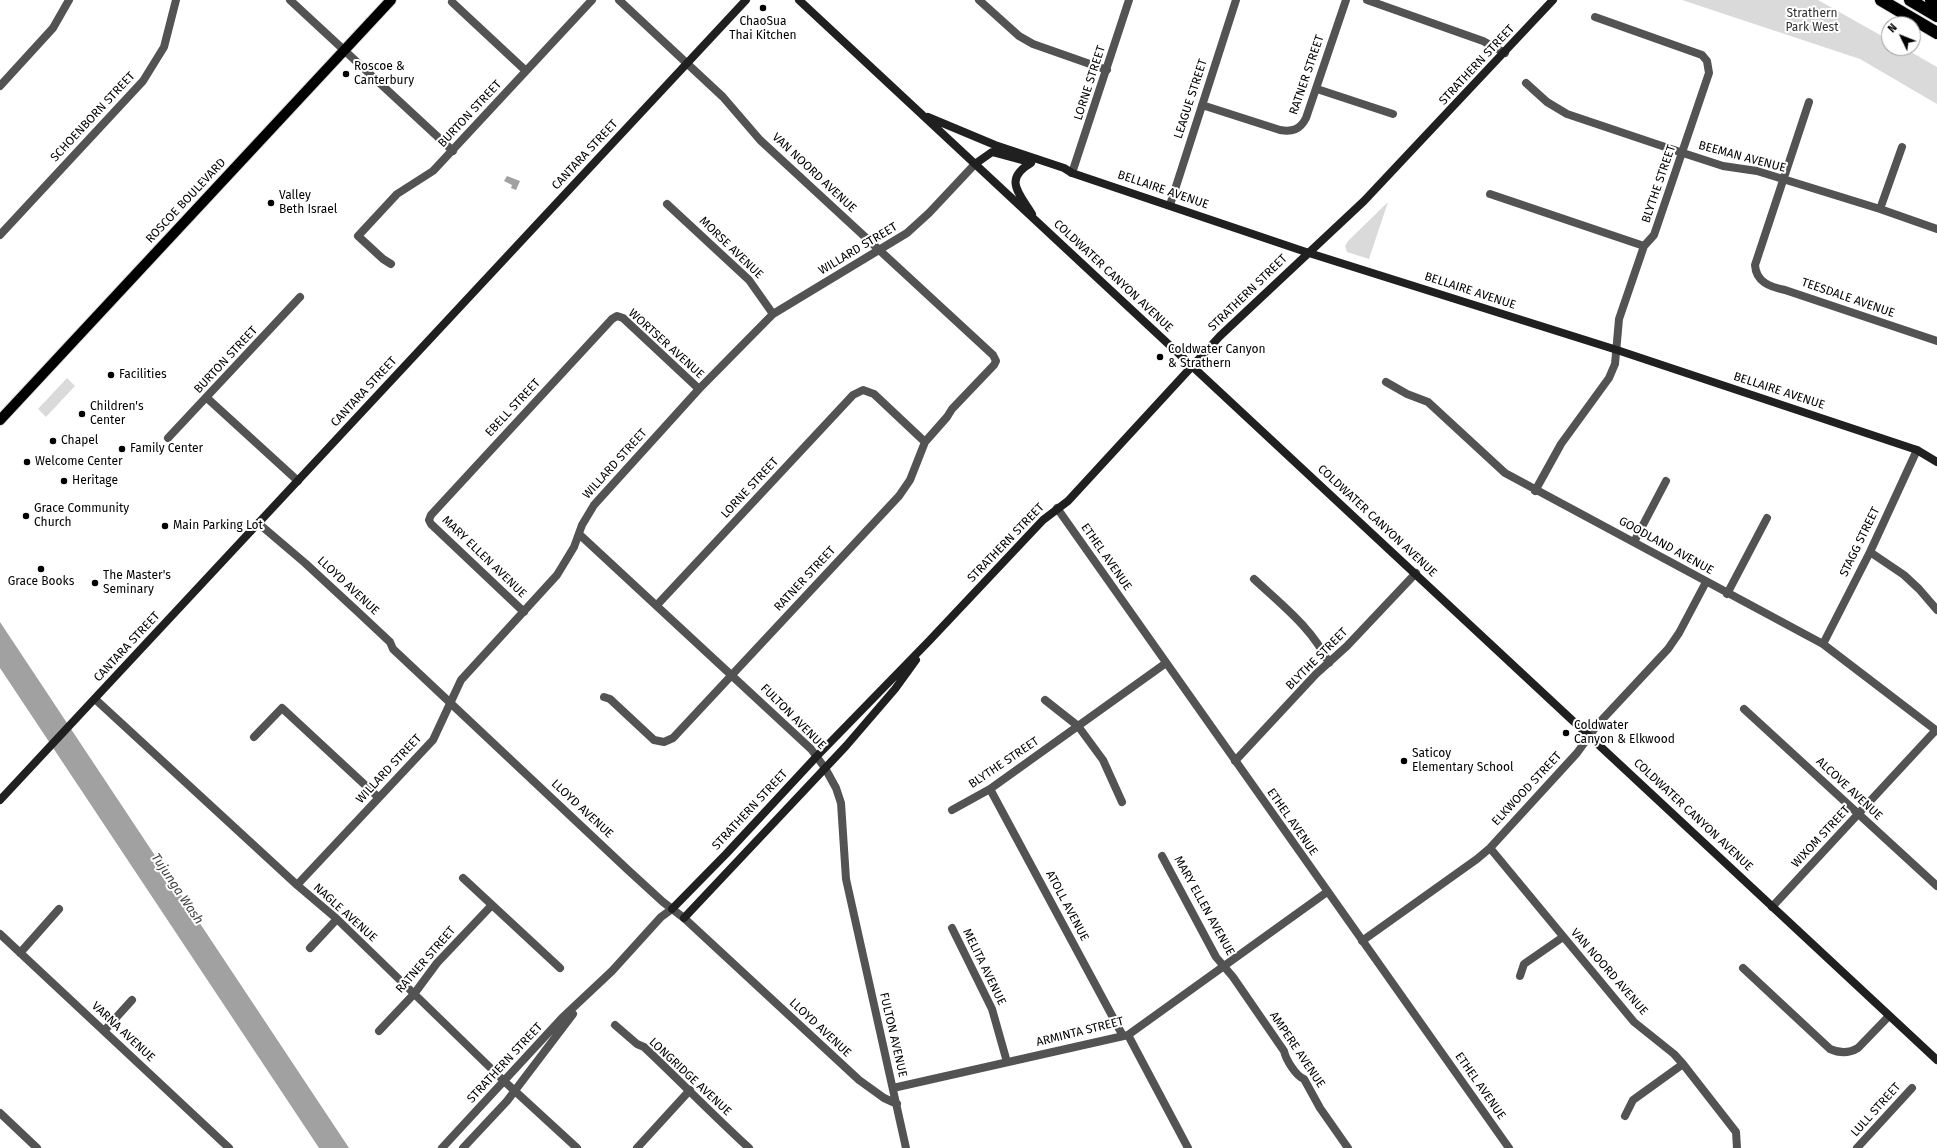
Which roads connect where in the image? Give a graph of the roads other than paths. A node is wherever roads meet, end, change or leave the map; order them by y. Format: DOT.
graph roads {
  1 [pos="69,0"];
  2 [pos="176,0"];
  3 [pos="290,0"];
  4 [pos="391,0"];
  5 [pos="592,0"];
  6 [pos="619,0"];
  7 [pos="746,0"];
  8 [pos="799,0"];
  9 [pos="979,0"];
  10 [pos="1130,0"];
  11 [pos="1236,0"];
  12 [pos="1346,0"];
  13 [pos="1367,0"];
  14 [pos="1553,0"];
  15 [pos="1881,0"];
  16 [pos="1910,0"];
  17 [pos="1931,0"];
  18 [pos="452,2"];
  19 [pos="1937,4"];
  20 [pos="1595,16"];
  21 [pos="1937,16"];
  22 [pos="1937,33"];
  23 [pos="344,51"];
  24 [pos="1505,53"];
  25 [pos="687,64"];
  26 [pos="1107,70"];
  27 [pos="526,71"];
  28 [pos="1526,83"];
  29 [pos="0,86"];
  30 [pos="1316,89"];
  31 [pos="1809,102"];
  32 [pos="1202,105"];
  33 [pos="922,114"];
  34 [pos="1393,114"];
  35 [pos="995,145"];
  36 [pos="1902,147"];
  37 [pos="452,151"];
  38 [pos="1683,153"];
  39 [pos="1031,163"];
  40 [pos="975,164"];
  41 [pos="1072,173"];
  42 [pos="1784,180"];
  43 [pos="1490,194"];
  44 [pos="667,204"];
  45 [pos="1170,205"];
  46 [pos="1880,209"];
  47 [pos="1037,222"];
  48 [pos="1937,229"];
  49 [pos="0,235"];
  50 [pos="1644,246"];
  51 [pos="879,250"];
  52 [pos="1309,253"];
  53 [pos="391,264"];
  54 [pos="300,297"];
  55 [pos="773,314"];
  56 [pos="618,316"];
  57 [pos="1937,341"];
  58 [pos="1617,350"];
  59 [pos="996,361"];
  60 [pos="1192,366"];
  61 [pos="1386,382"];
  62 [pos="699,389"];
  63 [pos="207,398"];
  64 [pos="0,420"];
  65 [pos="168,438"];
  66 [pos="925,442"];
  67 [pos="1917,450"];
  68 [pos="1937,462"];
  69 [pos="298,480"];
  70 [pos="1666,481"];
  71 [pos="1535,491"];
  72 [pos="1057,508"];
  73 [pos="1767,518"];
  74 [pos="429,520"];
  75 [pos="258,523"];
  76 [pos="579,534"];
  77 [pos="1634,542"];
  78 [pos="1870,552"];
  79 [pos="1416,573"];
  80 [pos="1254,579"];
  81 [pos="1706,582"];
  82 [pos="1727,594"];
  83 [pos="657,605"];
  84 [pos="1937,610"];
  85 [pos="524,612"];
  86 [pos="929,641"];
  87 [pos="1823,644"];
  88 [pos="1166,663"];
  89 [pos="1329,663"];
  90 [pos="732,674"];
  91 [pos="604,697"];
  92 [pos="95,698"];
  93 [pos="1045,700"];
  94 [pos="451,703"];
  95 [pos="1744,709"];
  96 [pos="1078,726"];
  97 [pos="1937,731"];
  98 [pos="1590,736"];
  99 [pos="254,737"];
  100 [pos="817,756"];
  101 [pos="1235,761"];
  102 [pos="825,768"];
  103 [pos="990,788"];
  104 [pos="378,798"];
  105 [pos="0,800"];
  106 [pos="1122,802"];
  107 [pos="952,810"];
  108 [pos="1859,814"];
  109 [pos="1490,848"];
  110 [pos="1162,856"];
  111 [pos="463,878"];
  112 [pos="297,886"];
  113 [pos="1937,886"];
  114 [pos="1327,892"];
  115 [pos="491,906"];
  116 [pos="1772,907"];
  117 [pos="59,909"];
  118 [pos="672,909"];
  119 [pos="684,918"];
  120 [pos="337,919"];
  121 [pos="952,928"];
  122 [pos="0,934"];
  123 [pos="1563,937"];
  124 [pos="1362,941"];
  125 [pos="310,948"];
  126 [pos="20,953"];
  127 [pos="1224,967"];
  128 [pos="560,968"];
  129 [pos="1742,968"];
  130 [pos="1520,976"];
  131 [pos="414,994"];
  132 [pos="587,995"];
  133 [pos="132,1000"];
  134 [pos="1889,1016"];
  135 [pos="615,1025"];
  136 [pos="104,1031"];
  137 [pos="378,1031"];
  138 [pos="1126,1035"];
  139 [pos="1937,1060"];
  140 [pos="1006,1062"];
  141 [pos="1683,1064"];
  142 [pos="504,1081"];
  143 [pos="893,1088"];
  144 [pos="1912,1088"];
  145 [pos="690,1090"];
  146 [pos="515,1091"];
  147 [pos="896,1104"];
  148 [pos="0,1113"];
  149 [pos="1625,1116"];
  150 [pos="1860,1147"];
  151 [pos="37,1148"];
  152 [pos="229,1148"];
  153 [pos="442,1148"];
  154 [pos="463,1148"];
  155 [pos="577,1148"];
  156 [pos="637,1148"];
  157 [pos="749,1148"];
  158 [pos="906,1148"];
  159 [pos="1188,1148"];
  160 [pos="1348,1148"];
  161 [pos="1510,1148"];
  162 [pos="1737,1148"];
  1 -- 29 [label="street"];
  2 -- 49 [label="street, SCHOENBORN STREET"];
  3 -- 23 [label="street"];
  4 -- 23 [label="main road, ROSCOE BOULEVARD"];
  5 -- 27 [label="street, BURTON STREET"];
  6 -- 25 [label="street, VAN NOORD AVENUE"];
  7 -- 25 [label="street, CANTARA STREET"];
  8 -- 33 [label="street, COLDWATER CANYON AVENUE"];
  9 -- 26 [label="street"];
  10 -- 26 [label="street, LORNE STREET"];
  11 -- 32 [label="street, LEAGUE STREET"];
  12 -- 30 [label="street, RATNER STREET"];
  13 -- 24 [label="street"];
  14 -- 24 [label="street, STRATHERN STREET"];
  15 -- 22 [label="highway"];
  16 -- 21 [label="highway"];
  17 -- 19 [label="highway"];
  18 -- 27 [label="street"];
  20 -- 38 [label="street, BLYTHE STREET"];
  23 -- 37 [label="street"];
  23 -- 64 [label="main road, ROSCOE BOULEVARD"];
  24 -- 52 [label="street, STRATHERN STREET"];
  25 -- 51 [label="street, VAN NOORD AVENUE"];
  25 -- 69 [label="street, CANTARA STREET"];
  26 -- 41 [label="street, LORNE STREET"];
  27 -- 37 [label="street, BURTON STREET"];
  28 -- 38 [label="street, BEEMAN AVENUE"];
  30 -- 32 [label="street, RATNER STREET"];
  30 -- 34 [label="street"];
  31 -- 42 [label="street"];
  32 -- 45 [label="street, LEAGUE STREET"];
  33 -- 35 [label="street, BELLAIRE AVENUE"];
  33 -- 40 [label="street, COLDWATER CANYON AVENUE"];
  35 -- 40 [label="street"];
  35 -- 41 [label="street, BELLAIRE AVENUE"];
  36 -- 46 [label="street"];
  37 -- 53 [label="street, BURTON STREET"];
  38 -- 42 [label="street, BEEMAN AVENUE"];
  38 -- 50 [label="street, BLYTHE STREET"];
  39 -- 40 [label="street, WILLARD STREET"];
  39 -- 41 [label="street"];
  39 -- 47 [label="street"];
  40 -- 47 [label="street, COLDWATER CANYON AVENUE"];
  40 -- 51 [label="street, WILLARD STREET"];
  41 -- 45 [label="street, BELLAIRE AVENUE"];
  42 -- 46 [label="street, BEEMAN AVENUE"];
  42 -- 57 [label="street, TEESDALE AVENUE"];
  43 -- 50 [label="street"];
  44 -- 55 [label="street, MORSE AVENUE"];
  45 -- 52 [label="street, BELLAIRE AVENUE"];
  46 -- 48 [label="street, BEEMAN AVENUE"];
  47 -- 60 [label="street, COLDWATER CANYON AVENUE"];
  50 -- 58 [label="street, BLYTHE STREET"];
  51 -- 55 [label="street, WILLARD STREET"];
  51 -- 59 [label="street, VAN NOORD AVENUE"];
  52 -- 58 [label="street, BELLAIRE AVENUE"];
  52 -- 60 [label="street, STRATHERN STREET"];
  54 -- 63 [label="street, BURTON STREET"];
  55 -- 62 [label="street, WILLARD STREET"];
  56 -- 62 [label="street, WORTSER AVENUE"];
  56 -- 74 [label="street, EBELL STREET"];
  58 -- 67 [label="street, BELLAIRE AVENUE"];
  58 -- 71 [label="street, BLYTHE STREET"];
  59 -- 66 [label="street, RATNER STREET"];
  60 -- 72 [label="street, STRATHERN STREET"];
  60 -- 79 [label="street, COLDWATER CANYON AVENUE"];
  61 -- 71 [label="street, GOODLAND AVENUE"];
  62 -- 76 [label="street, WILLARD STREET"];
  63 -- 65 [label="street, BURTON STREET"];
  63 -- 69 [label="street"];
  66 -- 83 [label="street, LORNE STREET"];
  66 -- 90 [label="street, RATNER STREET"];
  67 -- 68 [label="street, BELLAIRE AVENUE"];
  67 -- 78 [label="street, STAGG STREET"];
  69 -- 75 [label="street, CANTARA STREET"];
  70 -- 77 [label="street"];
  71 -- 77 [label="street, GOODLAND AVENUE"];
  72 -- 86 [label="street, STRATHERN STREET"];
  72 -- 88 [label="street, ETHEL AVENUE"];
  73 -- 82 [label="street"];
  74 -- 85 [label="street, MARY ELLEN AVENUE"];
  75 -- 92 [label="street, CANTARA STREET"];
  75 -- 94 [label="street, LLOYD AVENUE"];
  76 -- 83 [label="street, FULTON AVENUE"];
  76 -- 85 [label="street, WILLARD STREET"];
  77 -- 81 [label="street, GOODLAND AVENUE"];
  78 -- 84 [label="street"];
  78 -- 87 [label="street, STAGG STREET"];
  79 -- 89 [label="street, BLYTHE STREET"];
  79 -- 98 [label="street, COLDWATER CANYON AVENUE"];
  80 -- 89 [label="street"];
  81 -- 82 [label="street, GOODLAND AVENUE"];
  81 -- 98 [label="street, ELKWOOD STREET"];
  82 -- 87 [label="street, GOODLAND AVENUE"];
  83 -- 90 [label="street, FULTON AVENUE"];
  85 -- 94 [label="street, WILLARD STREET"];
  86 -- 100 [label="street, STRATHERN STREET"];
  86 -- 102 [label="street, STRATHERN STREET"];
  87 -- 97 [label="street, GOODLAND AVENUE"];
  88 -- 96 [label="street, BLYTHE STREET"];
  88 -- 101 [label="street, ETHEL AVENUE"];
  89 -- 101 [label="street, BLYTHE STREET"];
  90 -- 91 [label="street, RATNER STREET"];
  90 -- 100 [label="street, FULTON AVENUE"];
  92 -- 105 [label="street, CANTARA STREET"];
  92 -- 112 [label="street, NAGLE AVENUE"];
  93 -- 96 [label="street"];
  94 -- 104 [label="street, WILLARD STREET"];
  94 -- 118 [label="street, LLOYD AVENUE"];
  95 -- 108 [label="street, ALCOVE AVENUE"];
  96 -- 103 [label="street, BLYTHE STREET"];
  96 -- 106 [label="street"];
  97 -- 108 [label="street, WIXOM STREET"];
  98 -- 109 [label="street, ELKWOOD STREET"];
  98 -- 116 [label="street, COLDWATER CANYON AVENUE"];
  99 -- 104 [label="street"];
  100 -- 102 [label="street, FULTON AVENUE"];
  100 -- 118 [label="street, STRATHERN STREET"];
  101 -- 114 [label="street, ETHEL AVENUE"];
  102 -- 119 [label="street, STRATHERN STREET"];
  102 -- 143 [label="street, FULTON AVENUE"];
  103 -- 107 [label="street, BLYTHE STREET"];
  103 -- 138 [label="street, ATOLL AVENUE"];
  104 -- 112 [label="street, WILLARD STREET"];
  108 -- 113 [label="street, ALCOVE AVENUE"];
  108 -- 116 [label="street, WIXOM STREET"];
  109 -- 123 [label="street, VAN NOORD AVENUE"];
  109 -- 124 [label="street, ELKWOOD STREET"];
  110 -- 127 [label="street, MARY ELLEN AVENUE"];
  111 -- 115 [label="street"];
  112 -- 120 [label="street, NAGLE AVENUE"];
  114 -- 124 [label="street, ETHEL AVENUE"];
  114 -- 127 [label="street, ARMINTA STREET"];
  115 -- 128 [label="street"];
  115 -- 131 [label="street, RATNER STREET"];
  116 -- 134 [label="street, COLDWATER CANYON AVENUE"];
  117 -- 126 [label="street"];
  118 -- 119 [label="street, LLOYD AVENUE"];
  118 -- 132 [label="street, STRATHERN STREET"];
  119 -- 147 [label="street, LLOYD AVENUE"];
  120 -- 125 [label="street"];
  120 -- 131 [label="street, NAGLE AVENUE"];
  121 -- 140 [label="street, MELITA AVENUE"];
  122 -- 126 [label="street, VARNA AVENUE"];
  123 -- 130 [label="street"];
  123 -- 141 [label="street, VAN NOORD AVENUE"];
  124 -- 161 [label="street, ETHEL AVENUE"];
  126 -- 136 [label="street, VARNA AVENUE"];
  127 -- 138 [label="street, ARMINTA STREET"];
  127 -- 160 [label="street, AMPERE AVENUE"];
  129 -- 134 [label="street"];
  131 -- 137 [label="street, RATNER STREET"];
  131 -- 142 [label="street, NAGLE AVENUE"];
  132 -- 142 [label="street, STRATHERN STREET"];
  132 -- 146 [label="street, STRATHERN STREET"];
  133 -- 136 [label="street"];
  134 -- 139 [label="street, COLDWATER CANYON AVENUE"];
  135 -- 145 [label="street, LONGRIDGE AVENUE"];
  136 -- 152 [label="street, VARNA AVENUE"];
  138 -- 140 [label="street, ARMINTA STREET"];
  138 -- 159 [label="street, ATOLL AVENUE"];
  140 -- 143 [label="street, ARMINTA STREET"];
  141 -- 149 [label="street"];
  141 -- 162 [label="street, VAN NOORD AVENUE"];
  142 -- 146 [label="street, NAGLE AVENUE"];
  142 -- 153 [label="street, STRATHERN STREET"];
  143 -- 147 [label="street, FULTON AVENUE"];
  144 -- 150 [label="street, LULL STREET"];
  145 -- 156 [label="street"];
  145 -- 157 [label="street, LONGRIDGE AVENUE"];
  146 -- 154 [label="street, STRATHERN STREET"];
  146 -- 155 [label="street, NAGLE AVENUE"];
  147 -- 158 [label="street, FULTON AVENUE"];
  148 -- 151 [label="street"];
}
